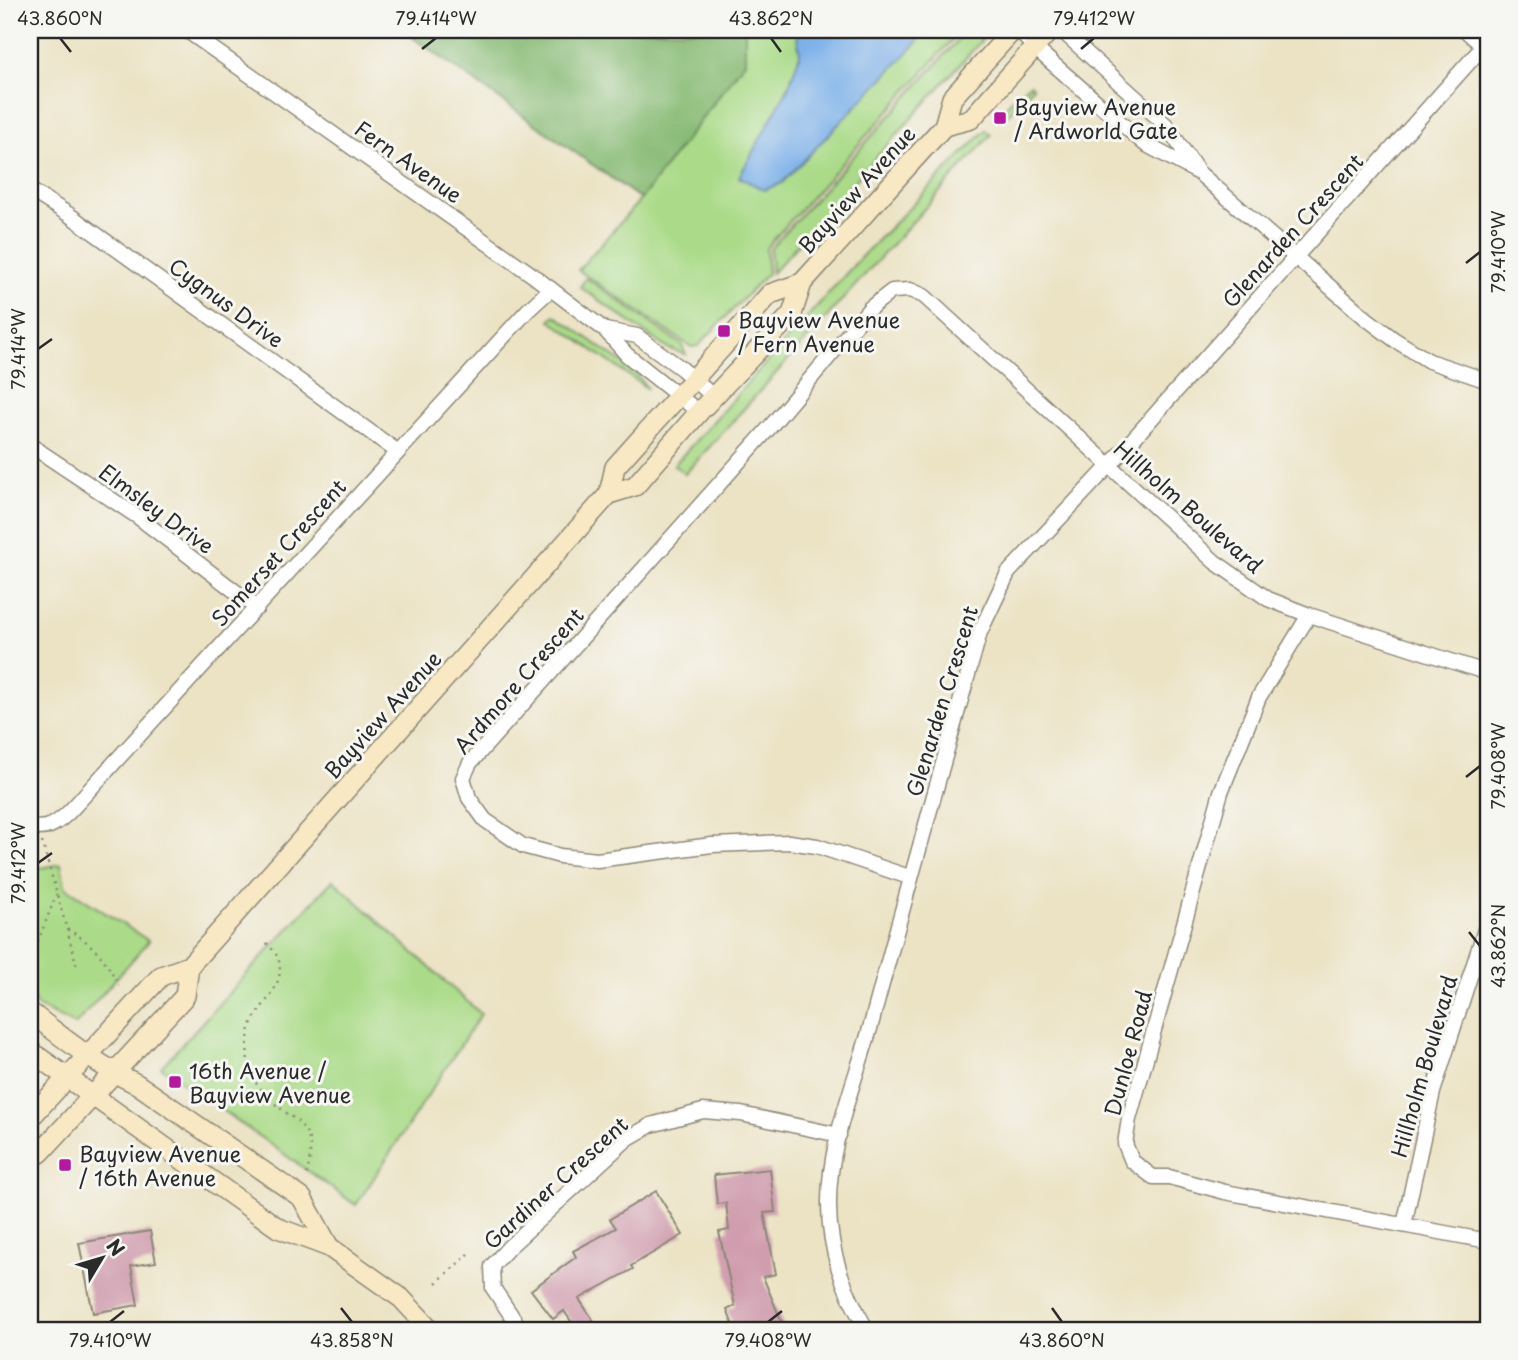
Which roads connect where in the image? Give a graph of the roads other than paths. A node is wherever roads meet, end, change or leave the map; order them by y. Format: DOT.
graph roads {
  1 [pos="186,30"];
  2 [pos="1016,30"];
  3 [pos="1050,30"];
  4 [pos="1060,30"];
  5 [pos="1465,30"];
  6 [pos="1486,43"];
  7 [pos="1035,48"];
  8 [pos="944,126"];
  9 [pos="1199,173"];
  10 [pos="30,190"];
  11 [pos="1295,257"];
  12 [pos="802,283"];
  13 [pos="551,289"];
  14 [pos="910,290"];
  15 [pos="605,330"];
  16 [pos="694,380"];
  17 [pos="1488,381"];
  18 [pos="680,396"];
  19 [pos="713,397"];
  20 [pos="699,412"];
  21 [pos="30,445"];
  22 [pos="398,452"];
  23 [pos="1110,465"];
  24 [pos="609,494"];
  25 [pos="257,608"];
  26 [pos="1309,615"];
  27 [pos="1488,673"];
  28 [pos="34,827"];
  29 [pos="909,877"];
  30 [pos="1488,920"];
  31 [pos="189,966"];
  32 [pos="30,1012"];
  33 [pos="30,1051"];
  34 [pos="87,1055"];
  35 [pos="114,1073"];
  36 [pos="65,1078"];
  37 [pos="92,1097"];
  38 [pos="30,1118"];
  39 [pos="839,1135"];
  40 [pos="30,1155"];
  41 [pos="1404,1225"];
  42 [pos="1488,1241"];
  43 [pos="329,1247"];
  44 [pos="431,1330"];
  45 [pos="521,1330"];
  46 [pos="867,1330"];
  1 -- 13 [label="street, Fern Avenue"];
  2 -- 7 [label="street"];
  2 -- 8 [label="main road, Bayview Avenue"];
  3 -- 7 [label="main road, Bayview Avenue"];
  4 -- 9 [label="street"];
  5 -- 6 [label="street"];
  6 -- 11 [label="street, Glenarden Crescent"];
  7 -- 8 [label="main road, Bayview Avenue"];
  7 -- 9 [label="street"];
  8 -- 12 [label="main road, Bayview Avenue"];
  9 -- 11 [label="street"];
  10 -- 22 [label="street, Cygnus Drive"];
  11 -- 17 [label="street"];
  11 -- 23 [label="street, Glenarden Crescent"];
  12 -- 16 [label="main road, Bayview Avenue"];
  12 -- 19 [label="main road, Bayview Avenue"];
  13 -- 15 [label="street, Fern Avenue"];
  13 -- 22 [label="street, Somerset Crescent"];
  14 -- 23 [label="street, Hillholm Boulevard"];
  14 -- 29 [label="street, Ardmore Crescent"];
  15 -- 16 [label="street, Fern Avenue"];
  15 -- 18 [label="street, Fern Avenue"];
  16 -- 18 [label="main road, Bayview Avenue"];
  16 -- 19 [label="street, Fern Avenue"];
  18 -- 20 [label="street, Fern Avenue"];
  18 -- 24 [label="main road, Bayview Avenue"];
  19 -- 20 [label="main road, Bayview Avenue"];
  20 -- 24 [label="main road, Bayview Avenue"];
  21 -- 25 [label="street, Elmsley Drive"];
  22 -- 25 [label="street, Somerset Crescent"];
  23 -- 26 [label="street, Hillholm Boulevard"];
  23 -- 29 [label="street, Glenarden Crescent"];
  24 -- 31 [label="main road, Bayview Avenue"];
  25 -- 28 [label="street, Somerset Crescent"];
  26 -- 27 [label="street, Hillholm Boulevard"];
  26 -- 41 [label="street, Dunloe Road"];
  29 -- 39 [label="street, Glenarden Crescent"];
  30 -- 41 [label="street, Hillholm Boulevard"];
  31 -- 34 [label="main road, Bayview Avenue"];
  31 -- 35 [label="main road, Bayview Avenue"];
  32 -- 34 [label="main road"];
  33 -- 36 [label="main road"];
  34 -- 35 [label="main road"];
  34 -- 36 [label="main road, Bayview Avenue"];
  35 -- 37 [label="main road, Bayview Avenue"];
  35 -- 43 [label="main road"];
  36 -- 37 [label="main road"];
  36 -- 38 [label="main road, Bayview Avenue"];
  37 -- 40 [label="main road, Bayview Avenue"];
  37 -- 43 [label="main road"];
  39 -- 45 [label="street, Gardiner Crescent"];
  39 -- 46 [label="street, Glenarden Crescent"];
  41 -- 42 [label="street, Dunloe Road"];
  43 -- 44 [label="main road"];
}
